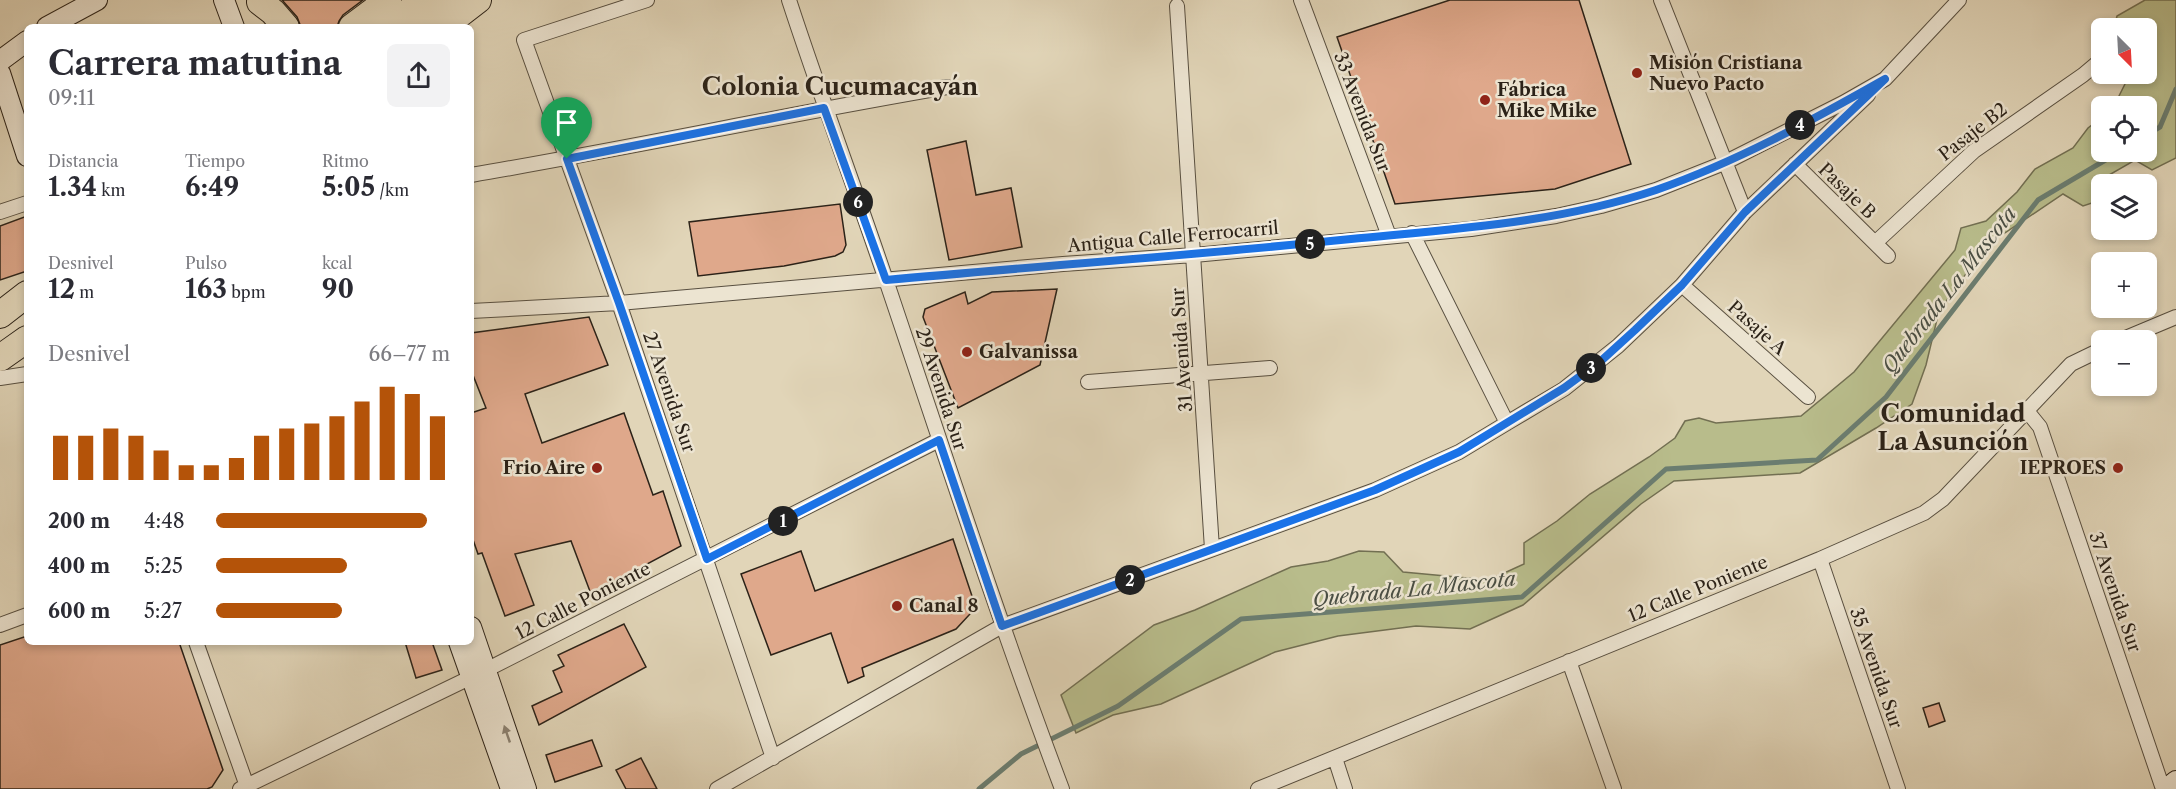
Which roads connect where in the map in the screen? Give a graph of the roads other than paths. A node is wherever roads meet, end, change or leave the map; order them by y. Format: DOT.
graph roads {
  1 [pos="97,0"];
  2 [pos="224,0"];
  3 [pos="388,0"];
  4 [pos="423,0"];
  5 [pos="454,0"];
  6 [pos="478,0"];
  7 [pos="647,0"];
  8 [pos="789,0"];
  9 [pos="1301,0"];
  10 [pos="1661,0"];
  11 [pos="1959,0"];
  12 [pos="258,1"];
  13 [pos="1177,6"];
  14 [pos="53,24"];
  15 [pos="233,24"];
  16 [pos="267,24"];
  17 [pos="283,24"];
  18 [pos="356,24"];
  19 [pos="392,24"];
  20 [pos="424,24"];
  21 [pos="447,24"];
  22 [pos="24,37"];
  23 [pos="24,43"];
  24 [pos="0,47"];
  25 [pos="0,61"];
  26 [pos="2091,68"];
  27 [pos="0,73"];
  28 [pos="1885,79"];
  29 [pos="947,87"];
  30 [pos="824,108"];
  31 [pos="24,147"];
  32 [pos="567,159"];
  33 [pos="1724,163"];
  34 [pos="1795,164"];
  35 [pos="474,175"];
  36 [pos="24,204"];
  37 [pos="0,212"];
  38 [pos="1745,212"];
  39 [pos="1412,233"];
  40 [pos="1389,236"];
  41 [pos="1875,243"];
  42 [pos="1194,255"];
  43 [pos="1888,256"];
  44 [pos="886,280"];
  45 [pos="1682,285"];
  46 [pos="24,301"];
  47 [pos="619,303"];
  48 [pos="474,310"];
  49 [pos="24,317"];
  50 [pos="2176,318"];
  51 [pos="2146,330"];
  52 [pos="8,337"];
  53 [pos="2091,354"];
  54 [pos="1270,368"];
  55 [pos="1201,373"];
  56 [pos="24,374"];
  57 [pos="0,378"];
  58 [pos="1088,382"];
  59 [pos="1808,397"];
  60 [pos="2027,411"];
  61 [pos="1507,423"];
  62 [pos="939,440"];
  63 [pos="1212,549"];
  64 [pos="707,559"];
  65 [pos="1820,559"];
  66 [pos="24,616"];
  67 [pos="0,625"];
  68 [pos="1002,626"];
  69 [pos="197,645"];
  70 [pos="461,645"];
  71 [pos="474,645"];
  72 [pos="1569,661"];
  73 [pos="478,674"];
  74 [pos="773,758"];
  75 [pos="1335,758"];
  76 [pos="2176,781"];
  77 [pos="245,788"];
  78 [pos="511,789"];
  79 [pos="526,789"];
  80 [pos="717,789"];
  81 [pos="1062,789"];
  82 [pos="1258,789"];
  83 [pos="1345,789"];
  84 [pos="1614,789"];
  85 [pos="1898,789"];
  86 [pos="2164,789"];
  1 -- 14 [label="street"];
  2 -- 15 [label="street"];
  3 -- 18 [label="highway"];
  4 -- 19 [label="highway"];
  5 -- 20 [label="highway"];
  6 -- 21 [label="highway"];
  7 -- 32 [label="street, 27 Avenida Sur"];
  8 -- 30 [label="street, 29 Avenida Sur"];
  9 -- 40 [label="street, 33 Avenida Sur"];
  10 -- 33 [label="street"];
  11 -- 28 [label="street, Antigua Calle Ferrocarril"];
  12 -- 16 [label="street"];
  12 -- 17 [label="highway"];
  13 -- 42 [label="street, 31 Avenida Sur"];
  22 -- 24 [label="street"];
  23 -- 25 [label="street"];
  26 -- 41 [label="street, Pasaje B2"];
  27 -- 31 [label="street"];
  28 -- 33 [label="street, Antigua Calle Ferrocarril"];
  28 -- 34 [label="street"];
  29 -- 30 [label="street"];
  30 -- 32 [label="street"];
  30 -- 44 [label="street, 29 Avenida Sur"];
  32 -- 35 [label="street"];
  32 -- 47 [label="street, 27 Avenida Sur"];
  33 -- 38 [label="street"];
  33 -- 39 [label="street, Antigua Calle Ferrocarril"];
  34 -- 38 [label="street"];
  34 -- 41 [label="street, Pasaje B"];
  36 -- 37 [label="street"];
  38 -- 45 [label="street"];
  39 -- 40 [label="street, Antigua Calle Ferrocarril"];
  39 -- 61 [label="street"];
  40 -- 42 [label="street, Antigua Calle Ferrocarril"];
  41 -- 43 [label="street"];
  42 -- 44 [label="street, Antigua Calle Ferrocarril"];
  42 -- 55 [label="street, 31 Avenida Sur"];
  44 -- 47 [label="street, Antigua Calle Ferrocarril"];
  44 -- 62 [label="street, 29 Avenida Sur"];
  45 -- 59 [label="street, Pasaje A"];
  45 -- 61 [label="street"];
  46 -- 52 [label="highway"];
  47 -- 48 [label="street, Antigua Calle Ferrocarril"];
  47 -- 64 [label="street, 27 Avenida Sur"];
  49 -- 52 [label="highway"];
  50 -- 51 [label="street"];
  53 -- 60 [label="street, 12 Calle Poniente"];
  54 -- 55 [label="street"];
  55 -- 58 [label="street"];
  55 -- 63 [label="street, 31 Avenida Sur"];
  56 -- 57 [label="street"];
  60 -- 65 [label="street, 12 Calle Poniente"];
  60 -- 86 [label="street, 37 Avenida Sur"];
  61 -- 63 [label="street"];
  62 -- 64 [label="street, 12 Calle Poniente"];
  62 -- 68 [label="street, 29 Avenida Sur"];
  63 -- 68 [label="street"];
  64 -- 73 [label="street, 12 Calle Poniente"];
  64 -- 74 [label="street, 27 Avenida Sur"];
  65 -- 72 [label="street, 12 Calle Poniente"];
  65 -- 85 [label="street, 35 Avenida Sur"];
  66 -- 67 [label="street"];
  68 -- 74 [label="street"];
  68 -- 81 [label="street, 29 Avenida Sur"];
  69 -- 77 [label="street"];
  70 -- 73 [label="street"];
  71 -- 73 [label="street"];
  72 -- 75 [label="street, 12 Calle Poniente"];
  72 -- 84 [label="street"];
  73 -- 77 [label="street, 12 Calle Poniente"];
  73 -- 78 [label="street"];
  79 -- 73 [label="street, one-way"];
  74 -- 80 [label="street"];
  75 -- 82 [label="street, 12 Calle Poniente"];
  75 -- 83 [label="street"];
  76 -- 86 [label="street"];
}
